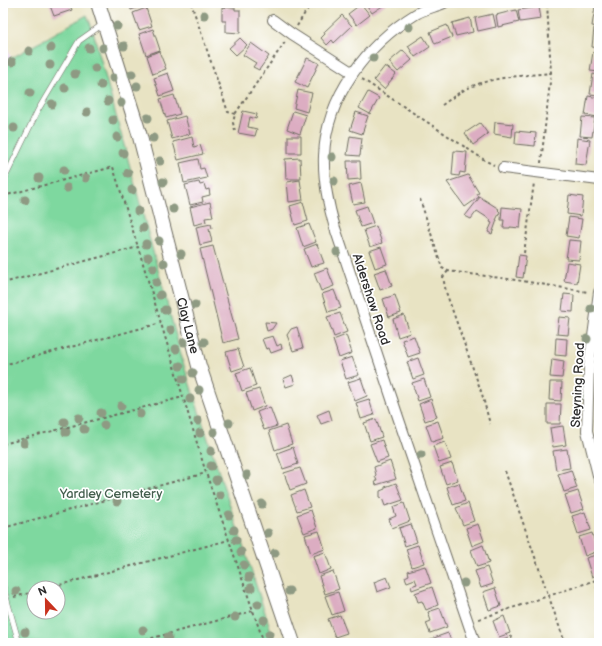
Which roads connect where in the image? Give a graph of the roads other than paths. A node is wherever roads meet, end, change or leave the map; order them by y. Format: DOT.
graph roads {
  1 [pos="98,3"];
  2 [pos="444,3"];
  3 [pos="273,20"];
  4 [pos="105,23"];
  5 [pos="353,73"];
  6 [pos="502,168"];
  7 [pos="599,180"];
  8 [pos="3,182"];
  9 [pos="599,293"];
  10 [pos="599,479"];
  11 [pos="3,586"];
  12 [pos="18,643"];
  13 [pos="293,643"];
  14 [pos="475,643"];
  1 -- 4 [label="street, Clay Lane"];
  2 -- 5 [label="street, Aldershaw Road"];
  3 -- 5 [label="street"];
  4 -- 8 [label="lane"];
  4 -- 13 [label="street, Clay Lane"];
  5 -- 14 [label="street, Aldershaw Road"];
  6 -- 7 [label="street"];
  9 -- 10 [label="street, Steyning Road"];
  11 -- 12 [label="lane"];
}
